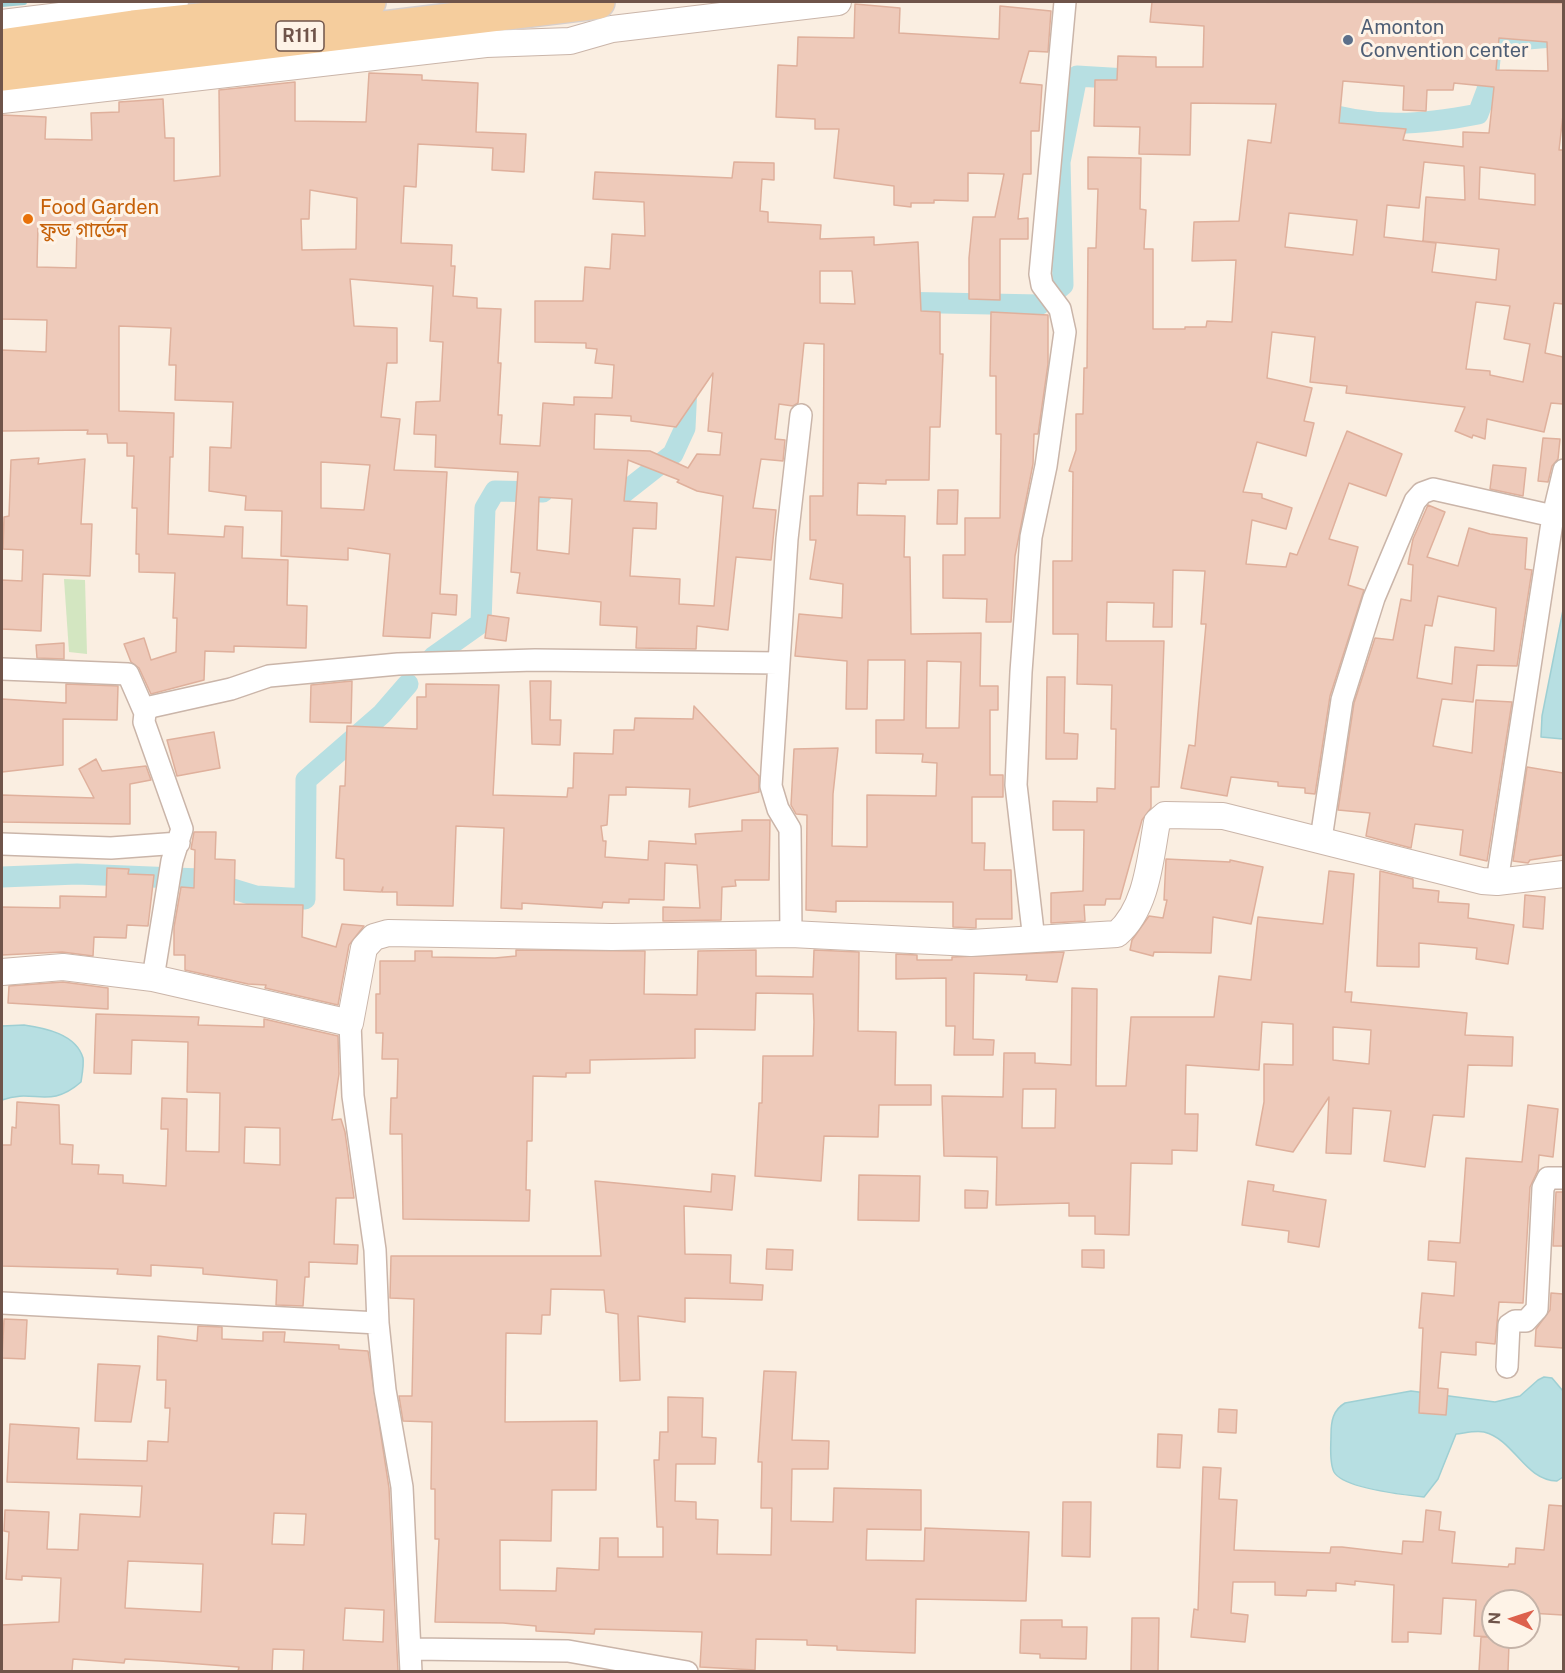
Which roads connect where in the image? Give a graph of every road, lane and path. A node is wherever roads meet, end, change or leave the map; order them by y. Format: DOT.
graph roads {
  1 [pos="175,2"];
  2 [pos="369,2"];
  3 [pos="598,2"];
  4 [pos="838,2"];
  5 [pos="1065,2"];
  6 [pos="2,23"];
  7 [pos="2,46"];
  8 [pos="59,54"];
  9 [pos="2,74"];
  10 [pos="2,100"];
  11 [pos="801,415"];
  12 [pos="1563,470"];
  13 [pos="1553,516"];
  14 [pos="778,663"];
  15 [pos="2,669"];
  16 [pos="145,713"];
  17 [pos="1321,839"];
  18 [pos="2,844"];
  19 [pos="176,852"];
  20 [pos="1563,874"];
  21 [pos="1497,882"];
  22 [pos="791,934"];
  23 [pos="1034,940"];
  24 [pos="2,972"];
  25 [pos="153,978"];
  26 [pos="350,1023"];
  27 [pos="1563,1178"];
  28 [pos="2,1303"];
  29 [pos="378,1323"];
  30 [pos="1507,1367"];
  31 [pos="412,1649"];
  32 [pos="411,1671"];
  33 [pos="687,1671"];
  1 -- 8 [label="street"];
  2 -- 8 [label="main road, R111"];
  3 -- 8 [label="main road, R111"];
  4 -- 8 [label="street"];
  5 -- 23 [label="street"];
  6 -- 8 [label="street"];
  7 -- 8 [label="main road, R111"];
  8 -- 9 [label="main road, R111"];
  8 -- 10 [label="street"];
  11 -- 14 [label="street"];
  12 -- 13 [label="street"];
  13 -- 17 [label="street"];
  13 -- 21 [label="street"];
  14 -- 16 [label="street"];
  14 -- 22 [label="street"];
  15 -- 16 [label="street"];
  16 -- 19 [label="street"];
  17 -- 21 [label="street"];
  17 -- 23 [label="street"];
  18 -- 19 [label="street"];
  19 -- 25 [label="street"];
  20 -- 21 [label="street"];
  22 -- 23 [label="street"];
  22 -- 26 [label="street"];
  24 -- 25 [label="street"];
  25 -- 26 [label="street"];
  26 -- 29 [label="street"];
  27 -- 30 [label="street"];
  28 -- 29 [label="street"];
  29 -- 31 [label="street"];
  31 -- 32 [label="street"];
  31 -- 33 [label="street"];
}
